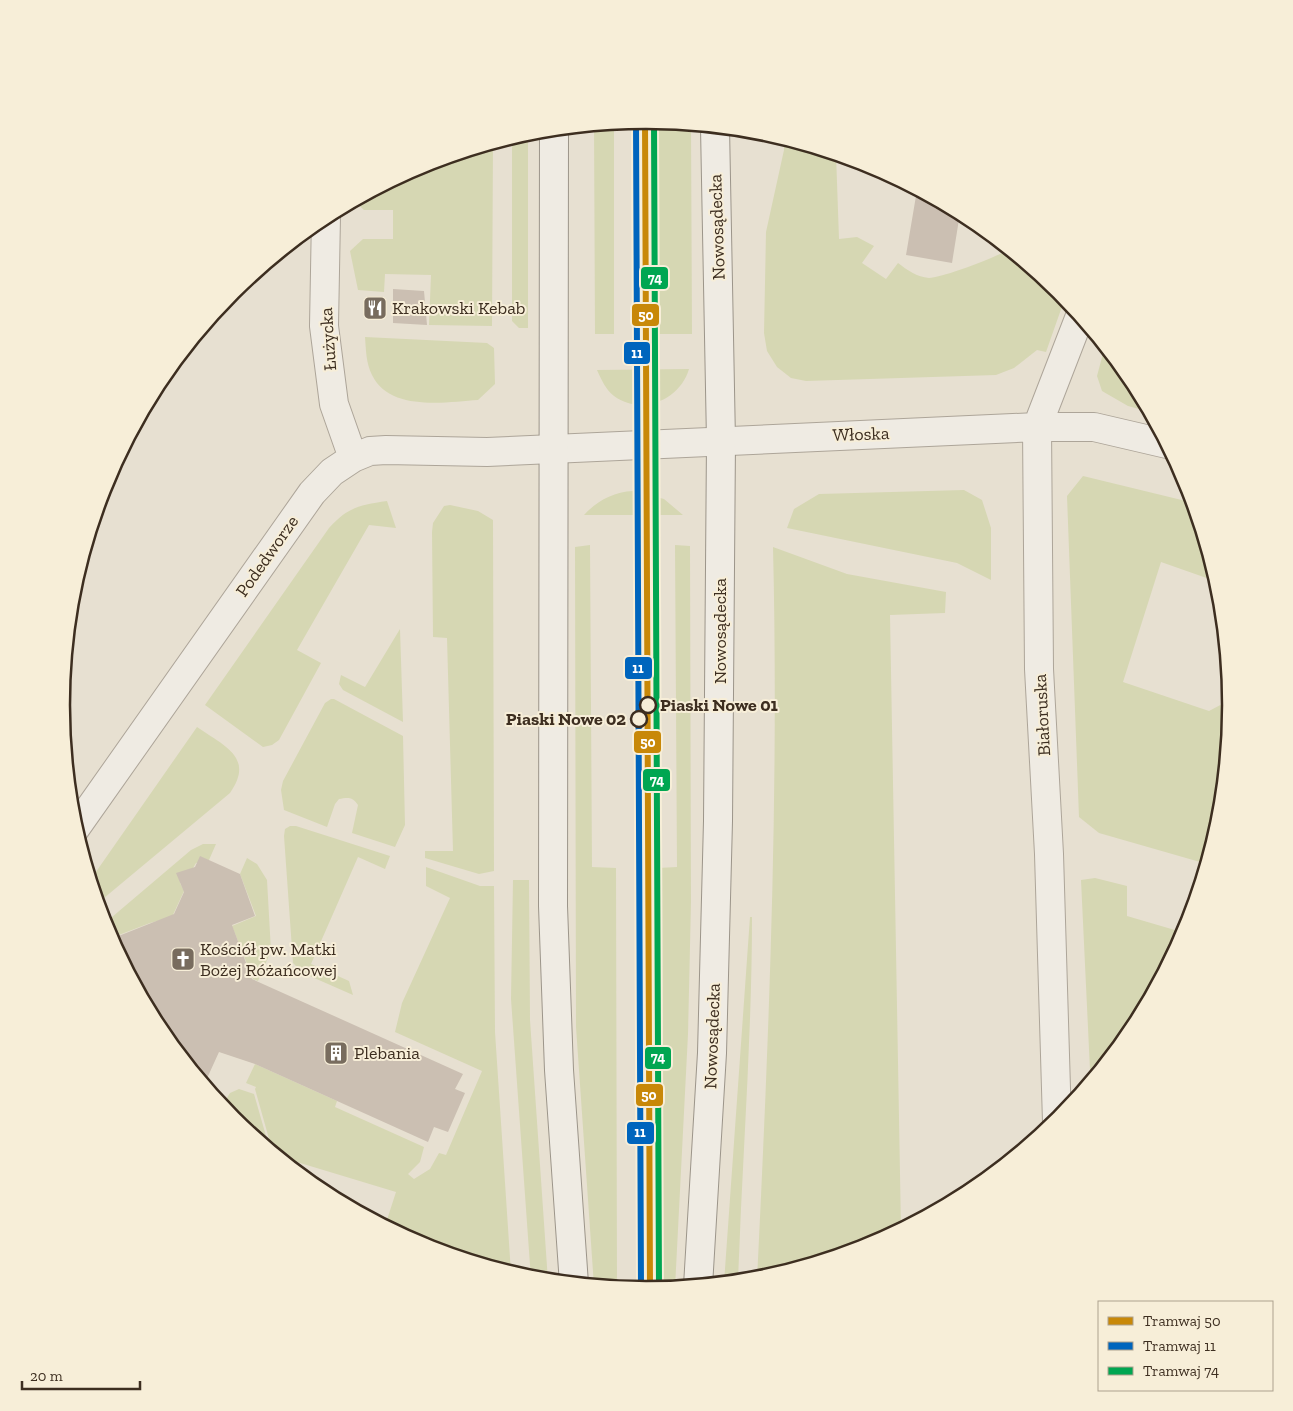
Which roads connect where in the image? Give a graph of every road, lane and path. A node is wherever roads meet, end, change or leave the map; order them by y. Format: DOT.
graph roads {
  1 [pos="714,133"];
  2 [pos="554,137"];
  3 [pos="326,226"];
  4 [pos="1078,322"];
  5 [pos="1037,427"];
  6 [pos="721,441"];
  7 [pos="1159,442"];
  8 [pos="553,448"];
  9 [pos="353,458"];
  10 [pos="81,820"];
  11 [pos="1057,1110"];
  12 [pos="574,1277"];
  13 [pos="698,1279"];
  1 -- 6 [label="street, Nowosądecka"];
  2 -- 8 [label="street"];
  3 -- 9 [label="street, Łużycka"];
  4 -- 5 [label="street, Białoruska"];
  5 -- 6 [label="street, Włoska"];
  5 -- 7 [label="street, Włoska"];
  5 -- 11 [label="street, Białoruska"];
  6 -- 8 [label="street, Włoska"];
  6 -- 13 [label="street, Nowosądecka"];
  8 -- 9 [label="street, Podedworze"];
  8 -- 12 [label="street"];
  9 -- 10 [label="street, Podedworze"];
}
